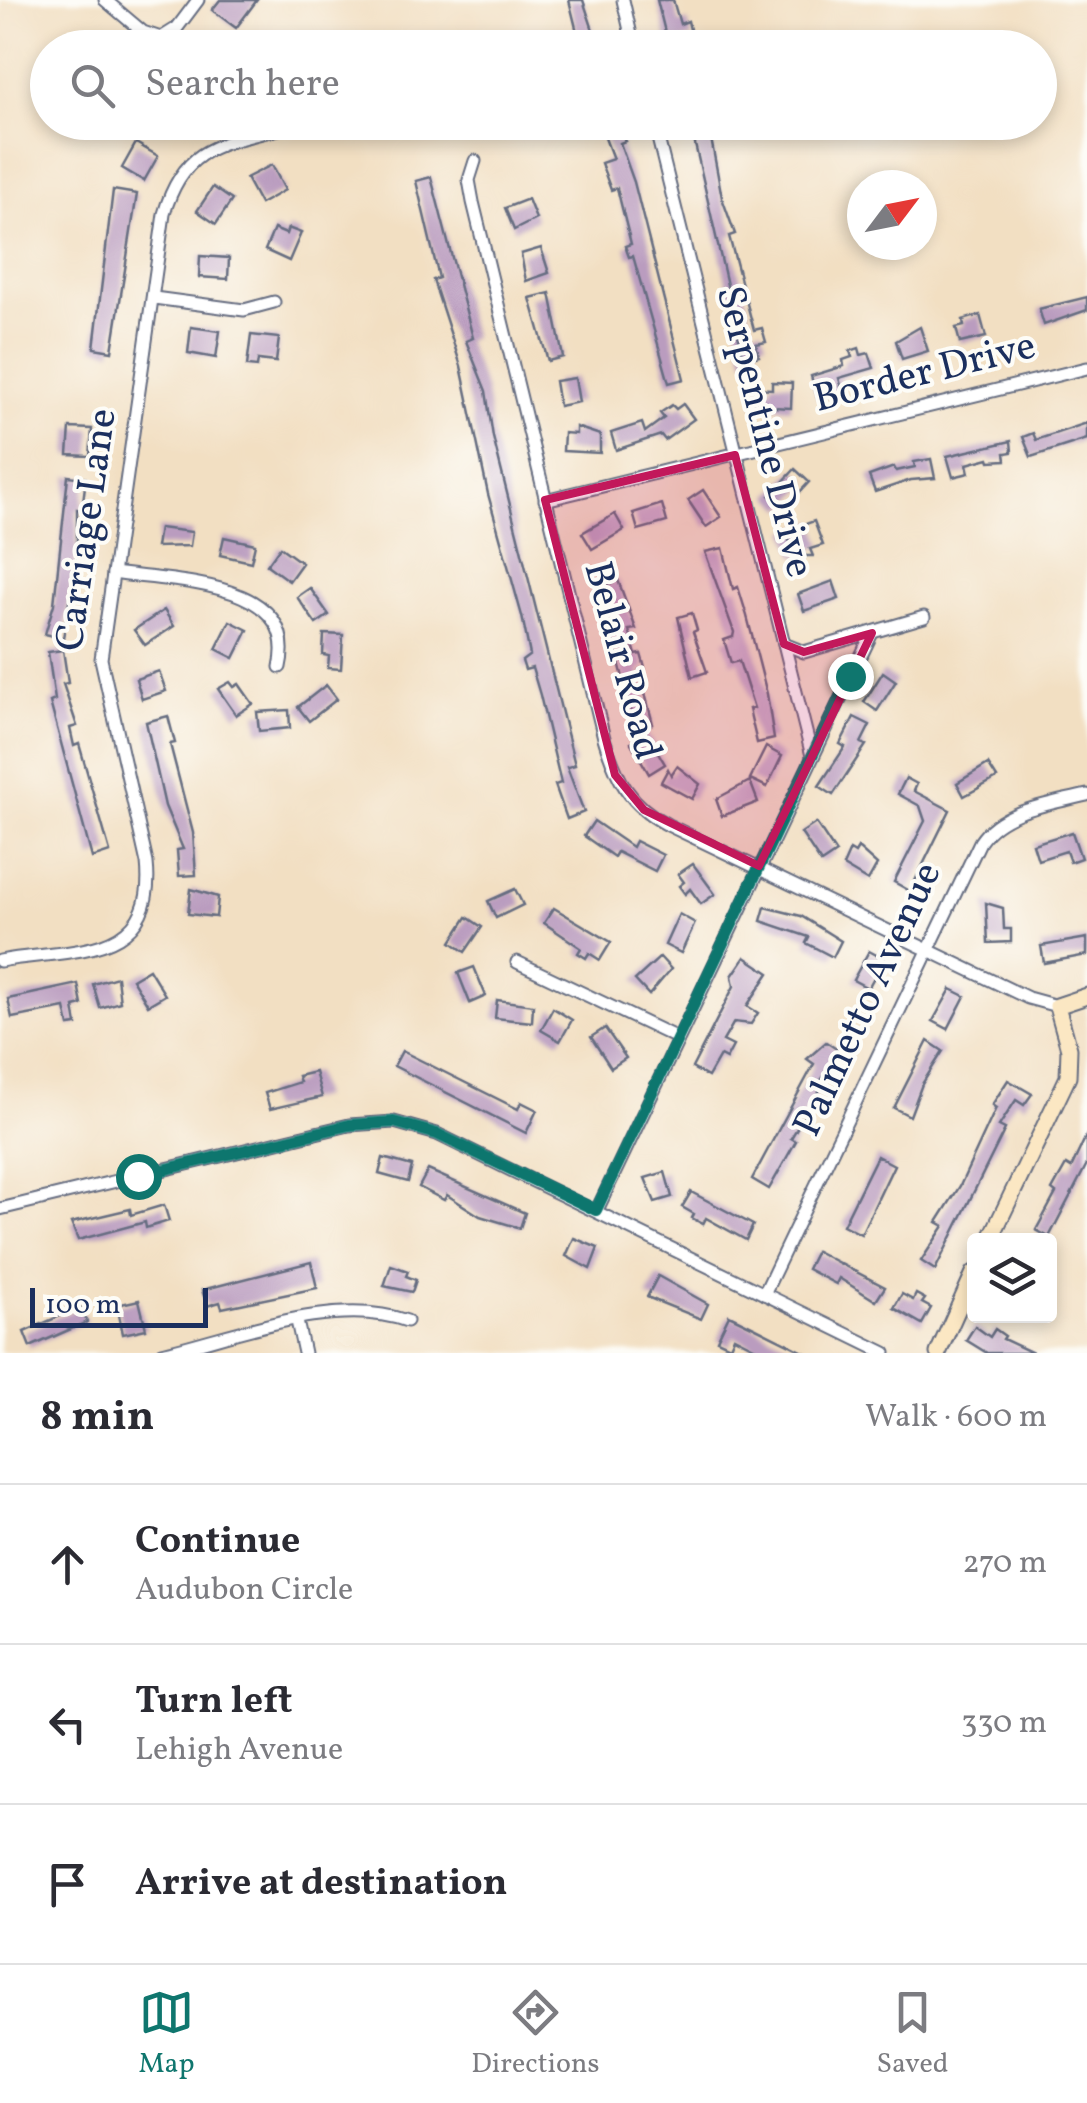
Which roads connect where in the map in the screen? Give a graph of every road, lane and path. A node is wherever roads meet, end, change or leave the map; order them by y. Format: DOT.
graph roads {
  1 [pos="105,0"];
  2 [pos="198,0"];
  3 [pos="622,0"];
  4 [pos="141,30"];
  5 [pos="174,30"];
  6 [pos="630,30"];
  7 [pos="237,140"];
  8 [pos="658,140"];
  9 [pos="475,161"];
  10 [pos="154,298"];
  11 [pos="274,302"];
  12 [pos="1087,368"];
  13 [pos="735,455"];
  14 [pos="545,500"];
  15 [pos="112,573"];
  16 [pos="924,617"];
  17 [pos="872,633"];
  18 [pos="784,644"];
  19 [pos="280,667"];
  20 [pos="812,756"];
  21 [pos="1087,795"];
  22 [pos="760,866"];
  23 [pos="929,950"];
  24 [pos="0,961"];
  25 [pos="517,962"];
  26 [pos="1087,996"];
  27 [pos="1057,1006"];
  28 [pos="677,1038"];
  29 [pos="0,1209"];
  30 [pos="596,1210"];
  31 [pos="993,1233"];
  32 [pos="967,1289"];
  33 [pos="764,1294"];
  34 [pos="297,1321"];
  35 [pos="407,1321"];
  36 [pos="162,1353"];
  37 [pos="304,1353"];
  38 [pos="885,1353"];
  39 [pos="938,1353"];
  1 -- 4 [label="street"];
  2 -- 5 [label="street"];
  3 -- 6 [label="street"];
  7 -- 10 [label="street, Carriage Lane"];
  8 -- 13 [label="street, Serpentine Drive"];
  9 -- 14 [label="street, Belair Road"];
  10 -- 11 [label="street"];
  10 -- 15 [label="street, Carriage Lane"];
  12 -- 13 [label="street, Border Drive"];
  13 -- 14 [label="street, Border Drive"];
  13 -- 18 [label="street, Serpentine Drive"];
  14 -- 22 [label="street, Belair Road"];
  15 -- 19 [label="street"];
  15 -- 24 [label="street, Carriage Lane"];
  16 -- 17 [label="street"];
  17 -- 18 [label="street"];
  17 -- 20 [label="street"];
  18 -- 20 [label="street, Serpentine Drive"];
  20 -- 22 [label="street"];
  21 -- 23 [label="street, Palmetto Avenue"];
  22 -- 23 [label="street, Belair Road"];
  22 -- 28 [label="street"];
  23 -- 27 [label="street, Belair Road"];
  23 -- 33 [label="street, Palmetto Avenue"];
  25 -- 28 [label="street"];
  26 -- 27 [label="street"];
  27 -- 31 [label="street"];
  28 -- 30 [label="street"];
  29 -- 30 [label="street"];
  30 -- 33 [label="street"];
  32 -- 39 [label="street"];
  33 -- 38 [label="street"];
  34 -- 35 [label="street"];
  34 -- 36 [label="street"];
  34 -- 37 [label="street"];
}
